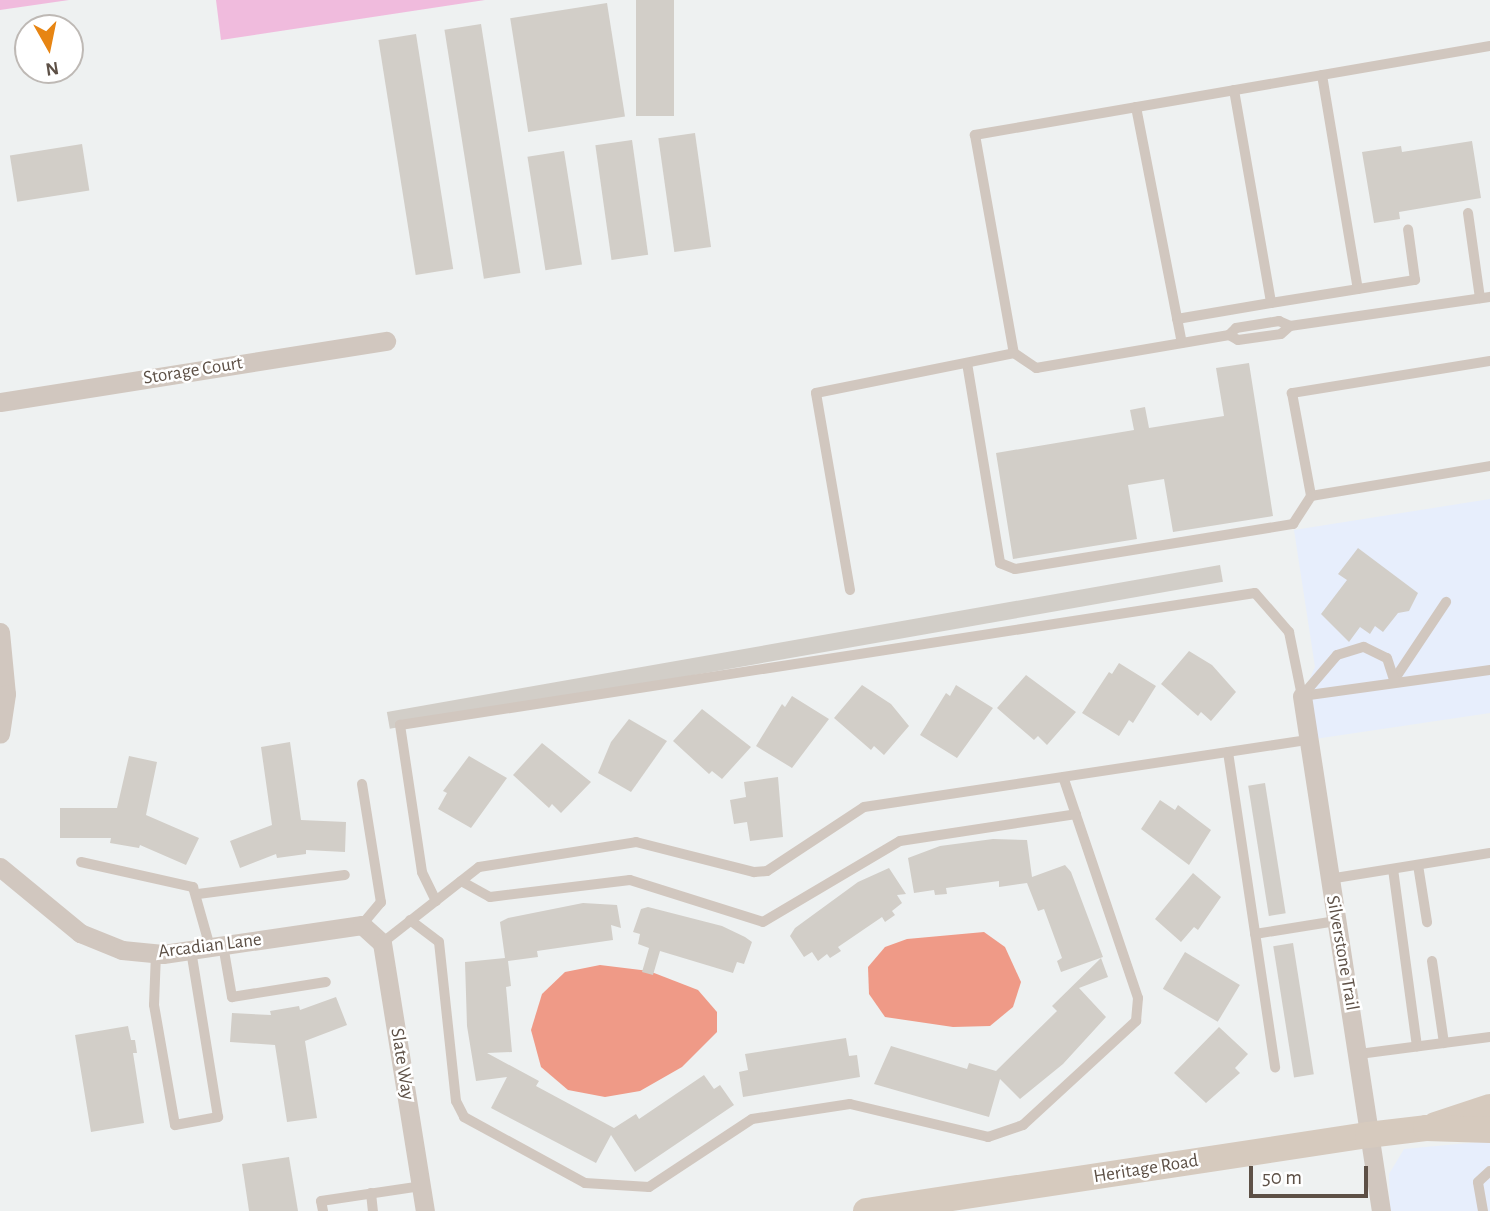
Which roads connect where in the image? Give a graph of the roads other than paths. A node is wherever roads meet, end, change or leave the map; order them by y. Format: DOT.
graph roads {
  1 [pos="1490,46"];
  2 [pos="1322,75"];
  3 [pos="1234,90"];
  4 [pos="1136,107"];
  5 [pos="1468,214"];
  6 [pos="1408,229"];
  7 [pos="1358,289"];
  8 [pos="1485,297"];
  9 [pos="1271,303"];
  10 [pos="1177,319"];
  11 [pos="386,341"];
  12 [pos="1182,343"];
  13 [pos="1014,353"];
  14 [pos="1490,361"];
  15 [pos="967,363"];
  16 [pos="0,402"];
  17 [pos="1490,466"];
  18 [pos="1311,496"];
  19 [pos="850,590"];
  20 [pos="1447,602"];
  21 [pos="0,632"];
  22 [pos="1490,670"];
  23 [pos="1394,680"];
  24 [pos="1302,696"];
  25 [pos="0,734"];
  26 [pos="1308,740"];
  27 [pos="1228,752"];
  28 [pos="1063,777"];
  29 [pos="362,784"];
  30 [pos="1076,814"];
  31 [pos="1490,853"];
  32 [pos="81,862"];
  33 [pos="1419,865"];
  34 [pos="0,867"];
  35 [pos="1393,869"];
  36 [pos="345,875"];
  37 [pos="1329,879"];
  38 [pos="461,881"];
  39 [pos="198,894"];
  40 [pos="436,901"];
  41 [pos="410,920"];
  42 [pos="1336,921"];
  43 [pos="1427,922"];
  44 [pos="362,925"];
  45 [pos="1255,934"];
  46 [pos="382,943"];
  47 [pos="208,947"];
  48 [pos="156,953"];
  49 [pos="1432,961"];
  50 [pos="326,982"];
  51 [pos="1490,1037"];
  52 [pos="1444,1043"];
  53 [pos="1417,1046"];
  54 [pos="1359,1054"];
  55 [pos="1275,1068"];
  56 [pos="1490,1107"];
  57 [pos="1426,1128"];
  58 [pos="1490,1130"];
  59 [pos="1368,1135"];
  60 [pos="1490,1171"];
  61 [pos="421,1186"];
  62 [pos="371,1193"];
  63 [pos="323,1211"];
  64 [pos="373,1211"];
  65 [pos="425,1211"];
  66 [pos="866,1211"];
  67 [pos="1381,1211"];
  68 [pos="1483,1211"];
  1 -- 2 [label="lane"];
  2 -- 3 [label="lane"];
  2 -- 7 [label="lane"];
  3 -- 4 [label="lane"];
  3 -- 9 [label="lane"];
  4 -- 10 [label="lane"];
  4 -- 13 [label="lane"];
  5 -- 8 [label="lane"];
  6 -- 7 [label="lane"];
  7 -- 9 [label="lane"];
  8 -- 12 [label="lane"];
  9 -- 10 [label="lane"];
  10 -- 12 [label="lane"];
  11 -- 16 [label="street, Storage Court"];
  12 -- 13 [label="lane"];
  13 -- 15 [label="lane"];
  14 -- 18 [label="lane"];
  15 -- 18 [label="lane"];
  15 -- 19 [label="lane"];
  17 -- 18 [label="lane"];
  20 -- 23 [label="lane"];
  21 -- 25 [label="street"];
  22 -- 23 [label="lane"];
  23 -- 24 [label="lane"];
  23 -- 24 [label="lane"];
  24 -- 26 [label="street, Silverstone Trail"];
  24 -- 40 [label="lane"];
  26 -- 27 [label="lane"];
  26 -- 37 [label="street, Silverstone Trail"];
  27 -- 28 [label="lane"];
  27 -- 45 [label="lane"];
  28 -- 30 [label="lane"];
  28 -- 38 [label="lane"];
  29 -- 44 [label="lane"];
  30 -- 38 [label="lane"];
  30 -- 41 [label="lane"];
  31 -- 33 [label="lane"];
  32 -- 39 [label="lane"];
  33 -- 35 [label="lane"];
  33 -- 43 [label="lane"];
  34 -- 48 [label="street, Arcadian Lane"];
  35 -- 37 [label="lane"];
  35 -- 53 [label="lane"];
  36 -- 39 [label="lane"];
  37 -- 42 [label="street, Silverstone Trail"];
  38 -- 40 [label="lane"];
  39 -- 47 [label="lane"];
  40 -- 41 [label="lane"];
  41 -- 46 [label="lane"];
  42 -- 45 [label="lane"];
  42 -- 54 [label="street, Silverstone Trail"];
  44 -- 46 [label="street"];
  44 -- 47 [label="street, Arcadian Lane"];
  45 -- 55 [label="lane"];
  46 -- 61 [label="street, Slate Way"];
  47 -- 48 [label="street, Arcadian Lane"];
  47 -- 48 [label="lane"];
  47 -- 50 [label="lane"];
  49 -- 52 [label="lane"];
  51 -- 52 [label="lane"];
  52 -- 53 [label="lane"];
  53 -- 54 [label="lane"];
  54 -- 59 [label="street, Silverstone Trail"];
  56 -- 57 [label="main road, Heritage Road"];
  57 -- 58 [label="main road, Heritage Road"];
  57 -- 59 [label="main road, Heritage Road"];
  59 -- 66 [label="main road, Heritage Road"];
  59 -- 67 [label="street, Silverstone Trail"];
  60 -- 68 [label="lane"];
  61 -- 62 [label="lane"];
  61 -- 65 [label="street, Slate Way"];
  62 -- 63 [label="lane"];
  62 -- 64 [label="lane"];
}
